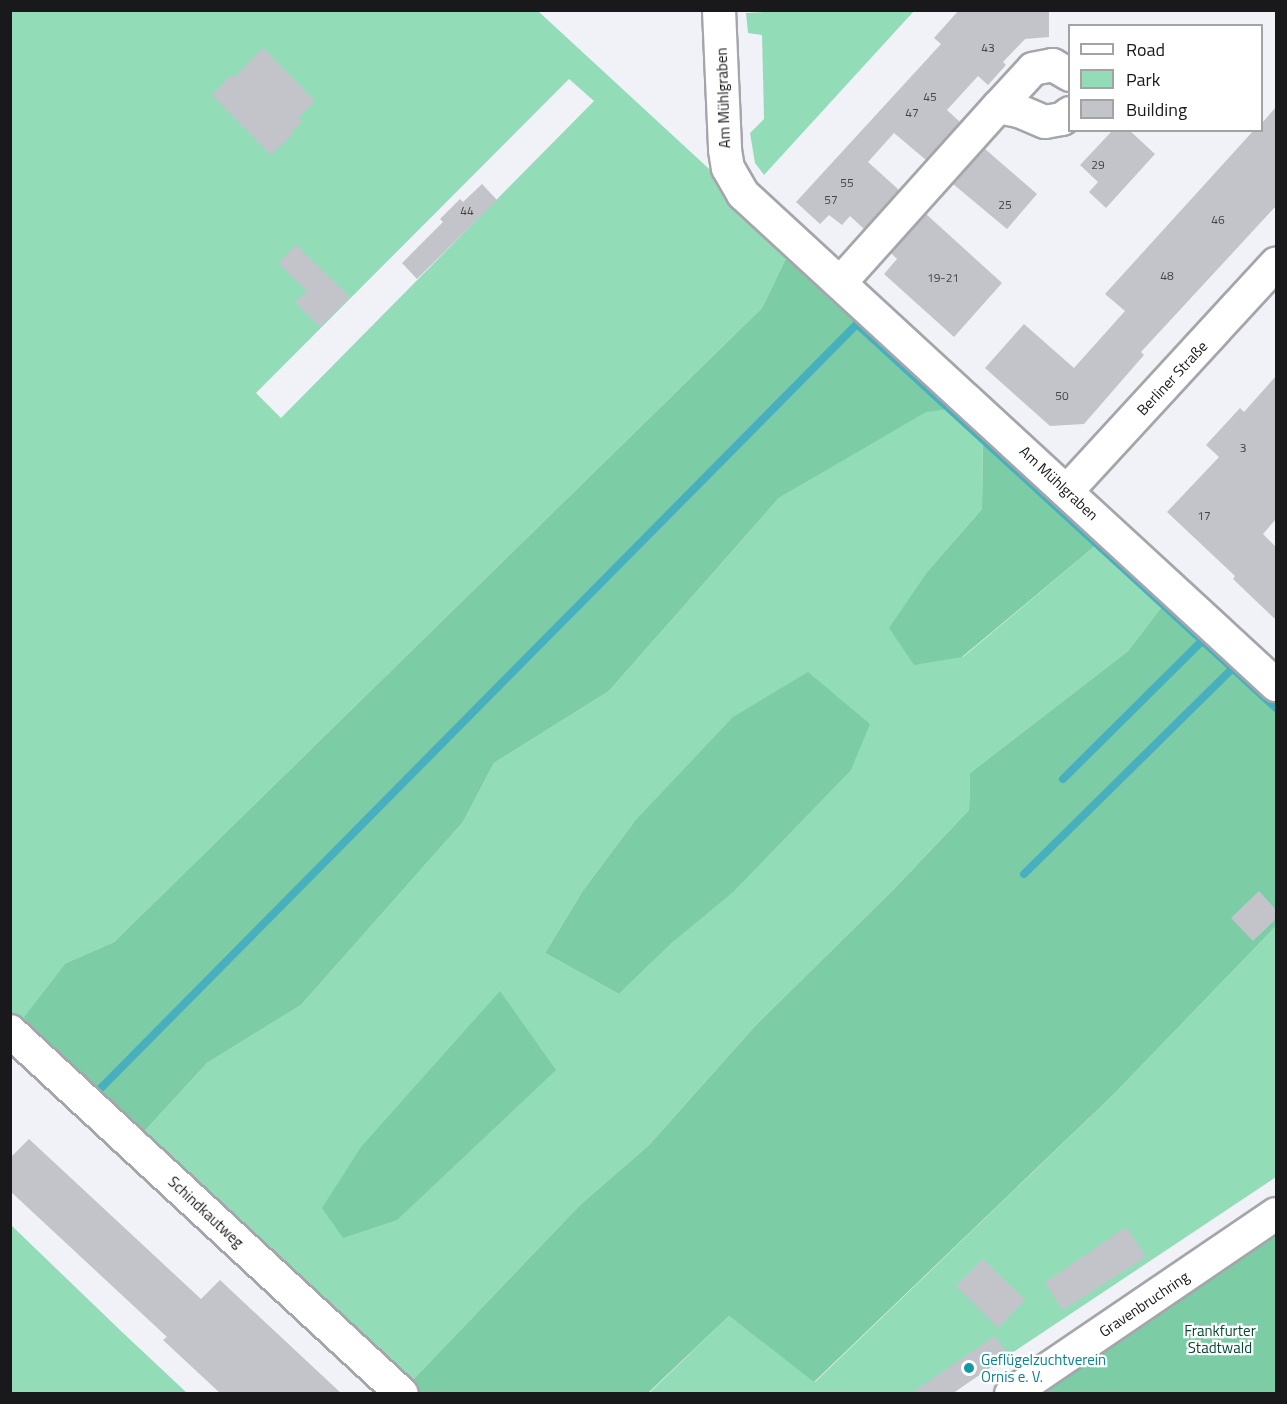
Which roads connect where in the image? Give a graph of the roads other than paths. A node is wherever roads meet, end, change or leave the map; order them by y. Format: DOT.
graph roads {
  1 [pos="719,10"];
  2 [pos="1068,74"];
  3 [pos="998,107"];
  4 [pos="1068,114"];
  5 [pos="1276,264"];
  6 [pos="840,283"];
  7 [pos="1067,491"];
  8 [pos="1276,685"];
  9 [pos="10,1031"];
  10 [pos="1276,1214"];
  11 [pos="402,1394"];
  12 [pos="1011,1394"];
  1 -- 6 [label="street, Am Mühlgraben"];
  2 -- 3 [label="street"];
  3 -- 4 [label="street"];
  3 -- 6 [label="street"];
  5 -- 7 [label="street, Berliner Straße"];
  6 -- 7 [label="street, Am Mühlgraben"];
  7 -- 8 [label="street, Am Mühlgraben"];
  9 -- 11 [label="street, Schindkautweg"];
  10 -- 12 [label="street, Gravenbruchring"];
}
